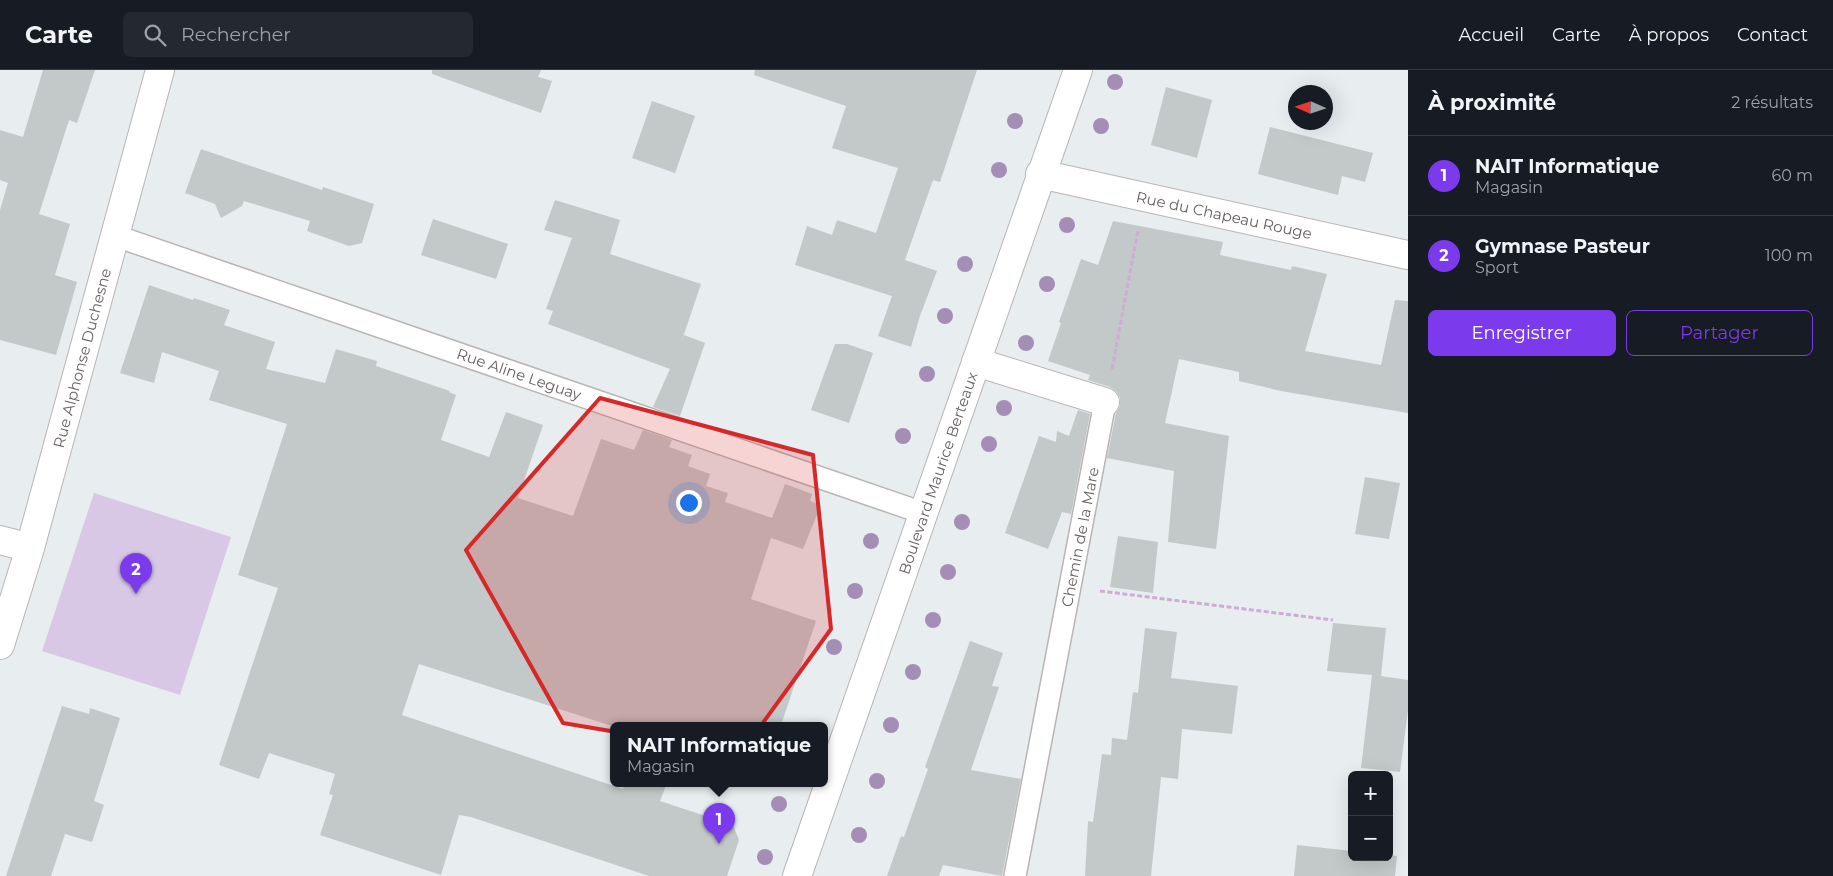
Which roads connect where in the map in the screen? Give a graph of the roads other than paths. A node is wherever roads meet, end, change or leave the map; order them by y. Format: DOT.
graph roads {
  1 [pos="160,70"];
  2 [pos="1078,70"];
  3 [pos="1040,174"];
  4 [pos="116,236"];
  5 [pos="1408,255"];
  6 [pos="976,362"];
  7 [pos="1105,402"];
  8 [pos="923,513"];
  9 [pos="0,540"];
  10 [pos="30,548"];
  11 [pos="0,645"];
  12 [pos="828,787"];
  13 [pos="828,787"];
  14 [pos="797,876"];
  15 [pos="1015,876"];
  1 -- 4 [label="street, Rue Alphonse Duchesne"];
  2 -- 3 [label="street, Boulevard Maurice Berteaux"];
  3 -- 5 [label="street, Rue du Chapeau Rouge"];
  3 -- 6 [label="street, Boulevard Maurice Berteaux"];
  4 -- 8 [label="lane, Rue Aline Leguay"];
  4 -- 10 [label="street, Rue Alphonse Duchesne"];
  6 -- 7 [label="street"];
  6 -- 8 [label="street, Boulevard Maurice Berteaux"];
  7 -- 15 [label="lane, Chemin de la Mare"];
  8 -- 13 [label="street, Boulevard Maurice Berteaux"];
  9 -- 10 [label="street"];
  10 -- 11 [label="street, Rue Alphonse Duchesne"];
  12 -- 14 [label="street, Boulevard Maurice Berteaux"];
}
